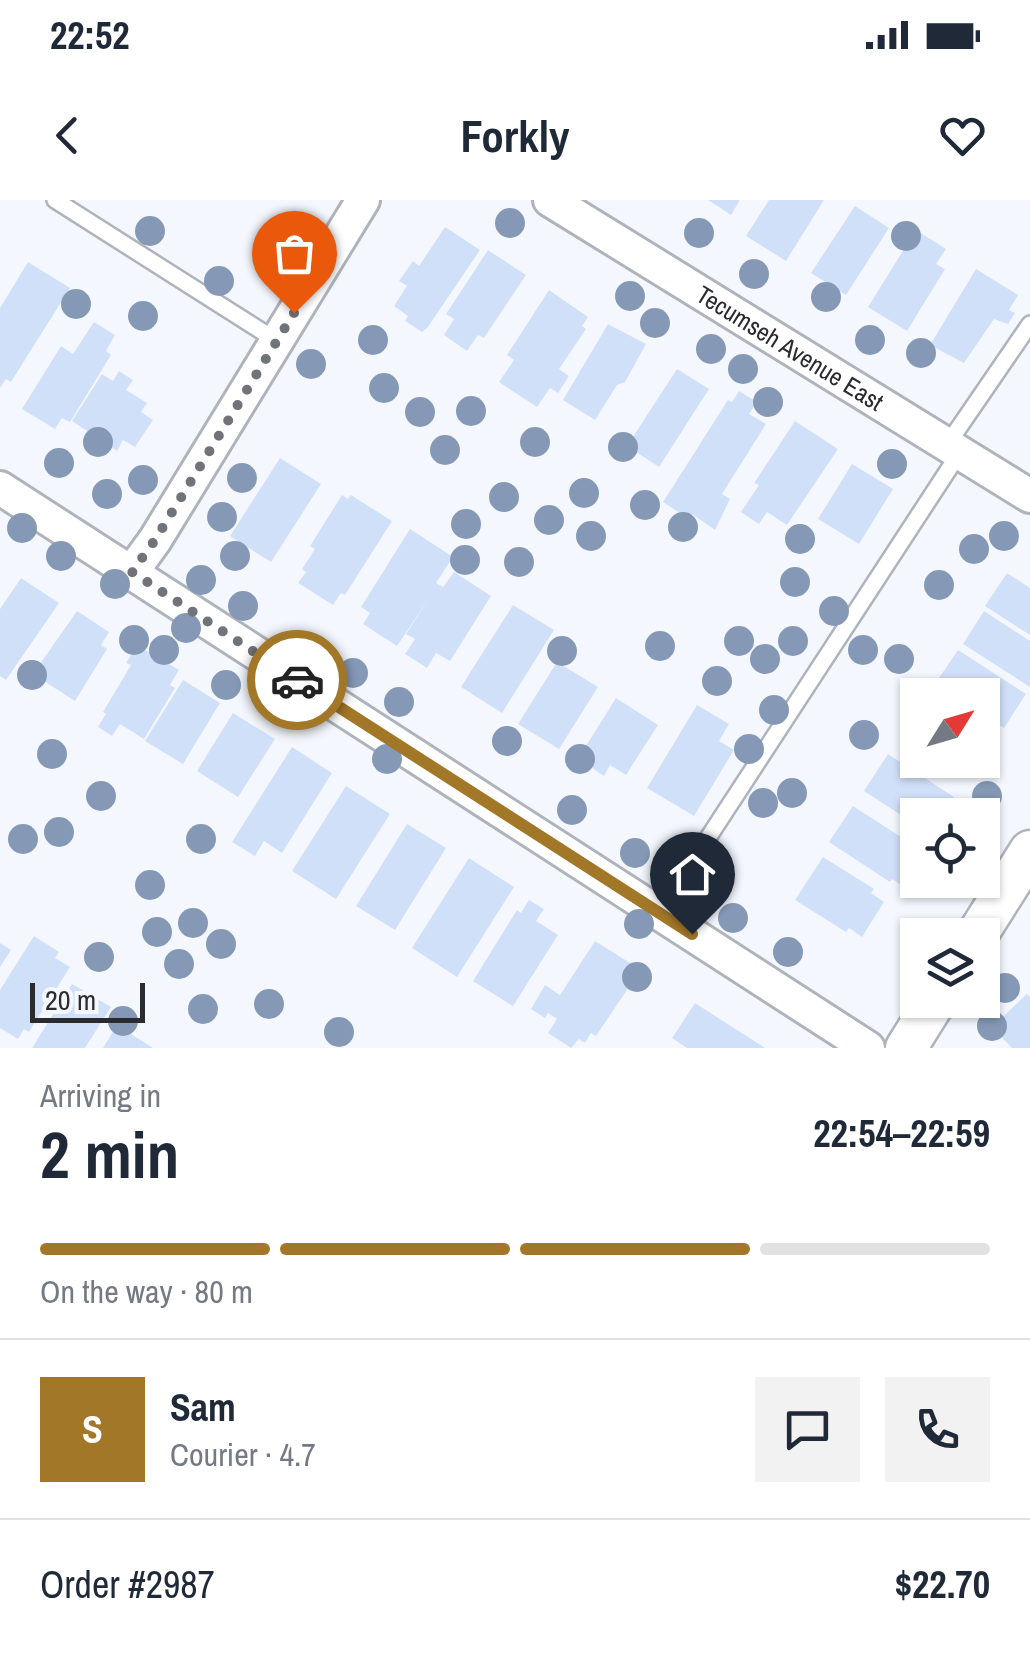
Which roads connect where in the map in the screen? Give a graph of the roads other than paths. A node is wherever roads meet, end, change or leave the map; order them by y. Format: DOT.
graph roads {
  1 [pos="55,200"];
  2 [pos="363,200"];
  3 [pos="550,200"];
  4 [pos="1030,324"];
  5 [pos="277,341"];
  6 [pos="954,448"];
  7 [pos="0,488"];
  8 [pos="1030,496"];
  9 [pos="132,572"];
  10 [pos="1030,852"];
  11 [pos="660,914"];
  12 [pos="988,918"];
  13 [pos="925,1018"];
  14 [pos="868,1048"];
  15 [pos="906,1048"];
  1 -- 5 [label="lane"];
  2 -- 5 [label="street"];
  3 -- 6 [label="street, Tecumseh Avenue East"];
  4 -- 6 [label="lane"];
  5 -- 9 [label="street"];
  6 -- 8 [label="street, Tecumseh Avenue East"];
  6 -- 11 [label="lane"];
  7 -- 9 [label="street"];
  9 -- 11 [label="street"];
  10 -- 12 [label="street"];
  11 -- 14 [label="street"];
  13 -- 15 [label="street"];
}
